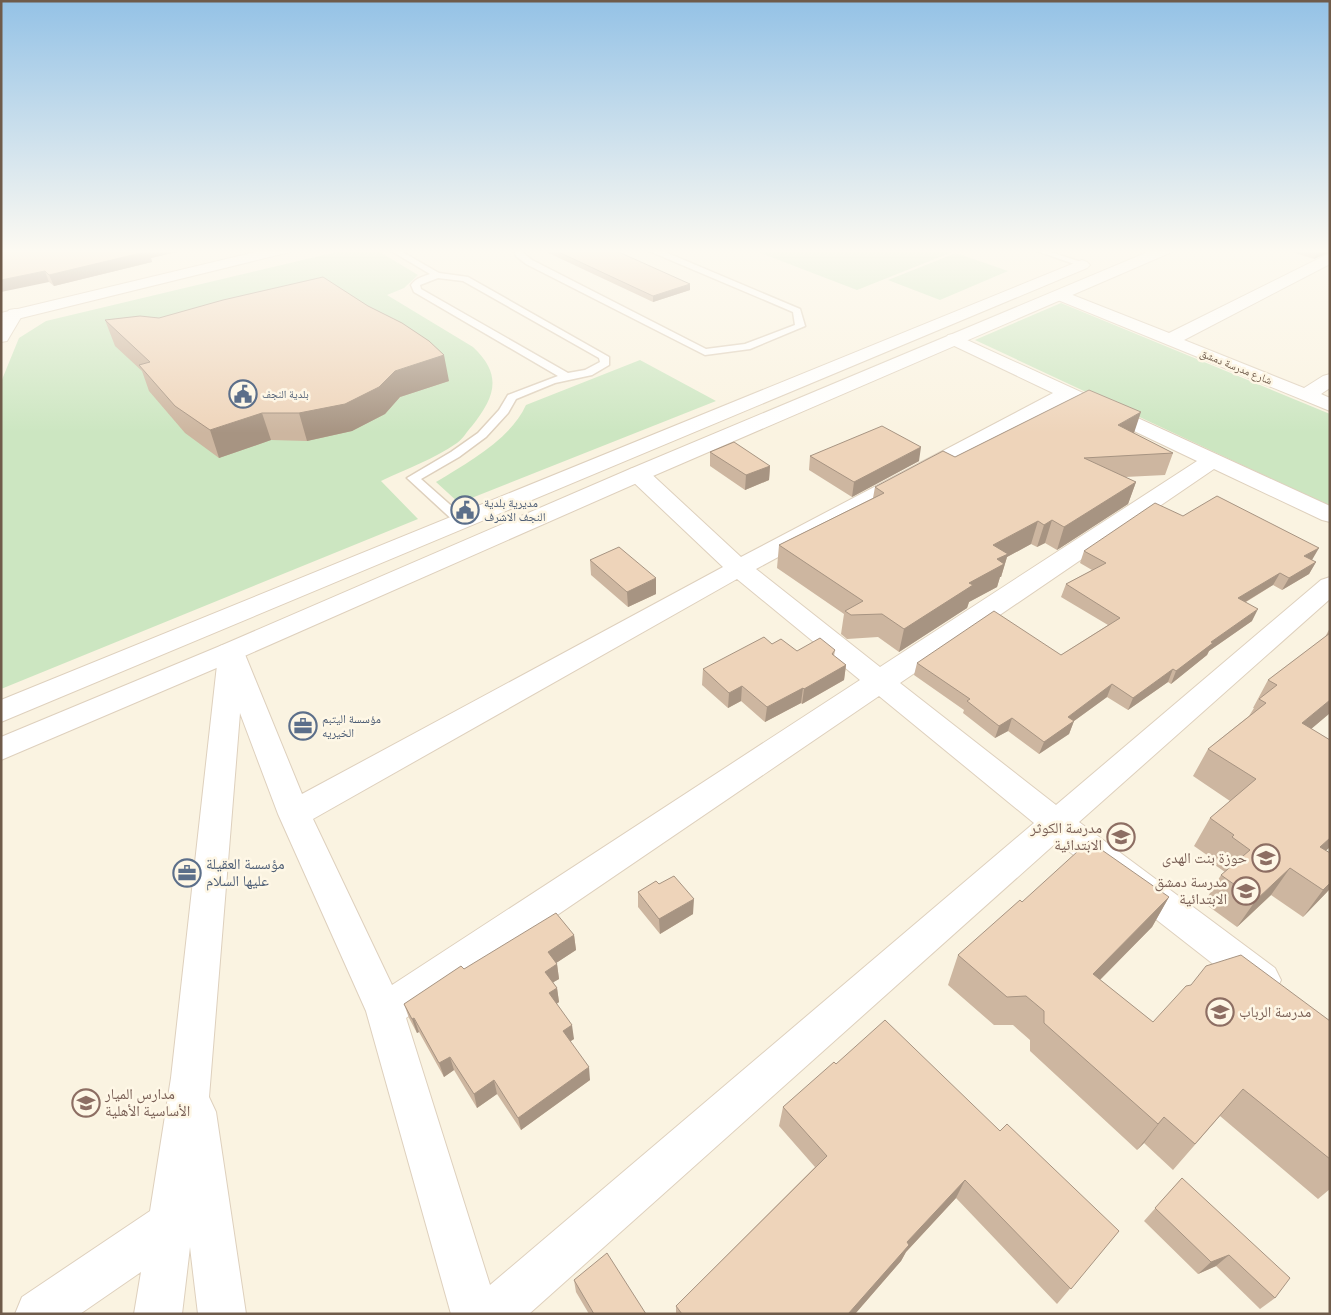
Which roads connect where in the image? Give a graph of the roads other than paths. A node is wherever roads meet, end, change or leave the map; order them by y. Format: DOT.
graph roads {
  1 [pos="452,310"];
  2 [pos="521,310"];
  3 [pos="624,310"];
  4 [pos="796,310"];
  5 [pos="971,310"];
  6 [pos="1022,310"];
  7 [pos="1097,310"];
  8 [pos="1228,310"];
  9 [pos="6,313"];
  10 [pos="1,337"];
  11 [pos="954,339"];
  12 [pos="1170,340"];
  13 [pos="567,377"];
  14 [pos="1330,380"];
  15 [pos="1067,393"];
  16 [pos="1306,395"];
  17 [pos="751,401"];
  18 [pos="1330,405"];
  19 [pos="773,417"];
  20 [pos="706,420"];
  21 [pos="729,436"];
  22 [pos="1211,461"];
  23 [pos="638,474"];
  24 [pos="1330,515"];
  25 [pos="461,521"];
  26 [pos="739,568"];
  27 [pos="1330,585"];
  28 [pos="230,652"];
  29 [pos="879,681"];
  30 [pos="1,712"];
  31 [pos="1,748"];
  32 [pos="294,814"];
  33 [pos="1056,823"];
  34 [pos="1283,996"];
  35 [pos="385,1011"];
  36 [pos="191,1078"];
  37 [pos="169,1225"];
  38 [pos="39,1314"];
  39 [pos="158,1314"];
  40 [pos="222,1314"];
  41 [pos="475,1314"];
  42 [pos="493,1314"];
  1 -- 13 [label="lane"];
  2 -- 13 [label="lane"];
  3 -- 4 [label="lane"];
  5 -- 17 [label="street"];
  6 -- 11 [label="street"];
  7 -- 12 [label="street, شارع مدرسة دمشق"];
  8 -- 12 [label="street"];
  9 -- 10 [label="street"];
  11 -- 15 [label="street"];
  11 -- 19 [label="street"];
  12 -- 16 [label="street, شارع مدرسة دمشق"];
  13 -- 25 [label="lane"];
  14 -- 16 [label="street"];
  15 -- 22 [label="street"];
  15 -- 26 [label="street"];
  16 -- 18 [label="street, شارع مدرسة دمشق"];
  17 -- 19 [label="street"];
  17 -- 20 [label="street"];
  19 -- 21 [label="street"];
  20 -- 21 [label="street"];
  20 -- 25 [label="street"];
  21 -- 23 [label="street"];
  22 -- 24 [label="street"];
  22 -- 29 [label="street"];
  23 -- 26 [label="street"];
  23 -- 28 [label="street"];
  25 -- 30 [label="street"];
  26 -- 29 [label="street"];
  26 -- 32 [label="street"];
  27 -- 33 [label="street"];
  28 -- 31 [label="street"];
  28 -- 32 [label="street"];
  28 -- 36 [label="street"];
  29 -- 33 [label="street"];
  29 -- 35 [label="street"];
  32 -- 35 [label="street"];
  33 -- 34 [label="street"];
  33 -- 42 [label="street"];
  35 -- 41 [label="street"];
  36 -- 37 [label="street"];
  36 -- 40 [label="street"];
  37 -- 38 [label="street"];
  37 -- 39 [label="street"];
}
